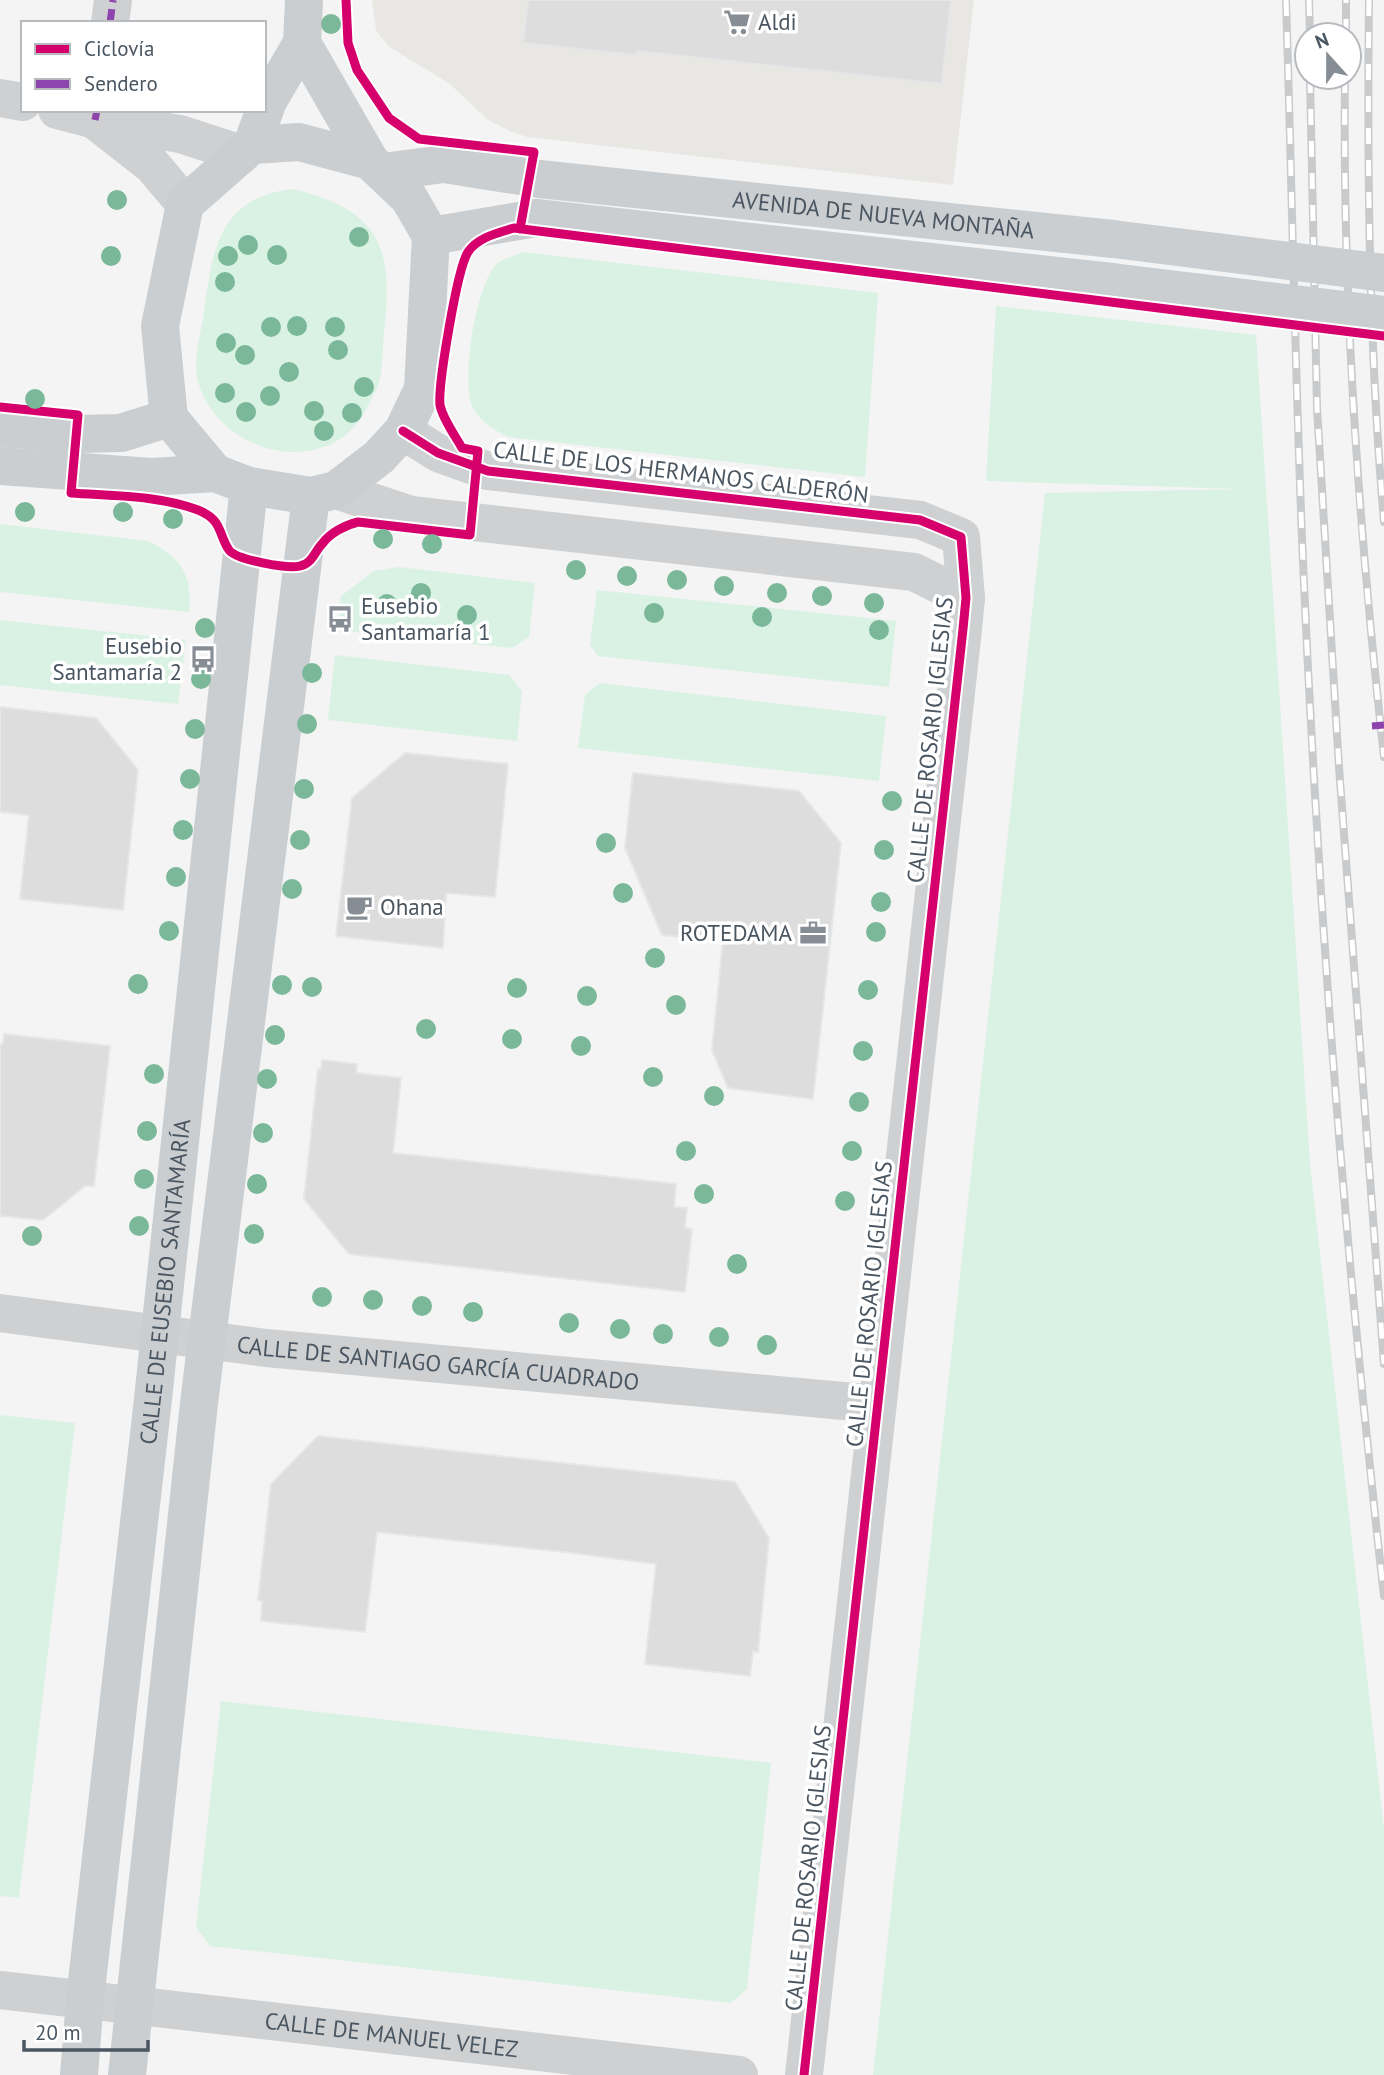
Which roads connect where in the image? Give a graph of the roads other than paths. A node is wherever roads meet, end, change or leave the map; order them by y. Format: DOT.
graph roads {
  1 [pos="113,0"];
  2 [pos="304,0"];
  3 [pos="110,21"];
  4 [pos="302,43"];
  5 [pos="0,98"];
  6 [pos="21,102"];
  7 [pos="266,106"];
  8 [pos="73,112"];
  9 [pos="264,112"];
  10 [pos="96,115"];
  11 [pos="247,149"];
  12 [pos="377,167"];
  13 [pos="185,204"];
  14 [pos="431,236"];
  15 [pos="1384,273"];
  16 [pos="1384,315"];
  17 [pos="169,418"];
  18 [pos="0,428"];
  19 [pos="403,431"];
  20 [pos="0,466"];
  21 [pos="232,480"];
  22 [pos="323,493"];
  23 [pos="961,537"];
  24 [pos="966,598"];
  25 [pos="0,1313"];
  26 [pos="158,1335"];
  27 [pos="208,1340"];
  28 [pos="876,1404"];
  29 [pos="0,1990"];
  30 [pos="85,1999"];
  31 [pos="136,2006"];
  32 [pos="79,2075"];
  33 [pos="127,2075"];
  34 [pos="739,2075"];
  35 [pos="804,2075"];
  1 -- 3 [label="street"];
  2 -- 4 [label="main road"];
  4 -- 7 [label="main road"];
  4 -- 12 [label="main road"];
  5 -- 6 [label="street"];
  8 -- 10 [label="street"];
  9 -- 11 [label="main road"];
  10 -- 11 [label="street"];
  10 -- 13 [label="street"];
  11 -- 12 [label="main road"];
  11 -- 13 [label="main road"];
  12 -- 14 [label="main road"];
  12 -- 15 [label="main road, AVENIDA DE NUEVA MONTAÑA, bridge"];
  13 -- 17 [label="main road"];
  14 -- 16 [label="main road, AVENIDA DE NUEVA MONTAÑA, bridge"];
  14 -- 19 [label="main road"];
  17 -- 18 [label="main road"];
  17 -- 21 [label="main road"];
  19 -- 22 [label="main road"];
  19 -- 23 [label="street, CALLE DE LOS HERMANOS CALDERÓN"];
  20 -- 21 [label="main road"];
  21 -- 22 [label="main road"];
  21 -- 26 [label="main road, CALLE DE EUSEBIO SANTAMARÍA"];
  22 -- 24 [label="street"];
  22 -- 27 [label="main road"];
  23 -- 24 [label="street, CALLE DE ROSARIO IGLESIAS"];
  24 -- 28 [label="street, CALLE DE ROSARIO IGLESIAS"];
  25 -- 26 [label="street, CALLE DE SANTIAGO GARCÍA CUADRADO"];
  26 -- 27 [label="street, CALLE DE SANTIAGO GARCÍA CUADRADO"];
  26 -- 30 [label="main road, CALLE DE EUSEBIO SANTAMARÍA"];
  27 -- 28 [label="street, CALLE DE SANTIAGO GARCÍA CUADRADO"];
  27 -- 31 [label="main road"];
  28 -- 35 [label="street, CALLE DE ROSARIO IGLESIAS"];
  29 -- 30 [label="street, CALLE DE MANUEL VELEZ"];
  30 -- 31 [label="street, CALLE DE MANUEL VELEZ"];
  30 -- 32 [label="main road, CALLE DE EUSEBIO SANTAMARÍA"];
  31 -- 33 [label="main road"];
  31 -- 34 [label="street, CALLE DE MANUEL VELEZ"];
}
